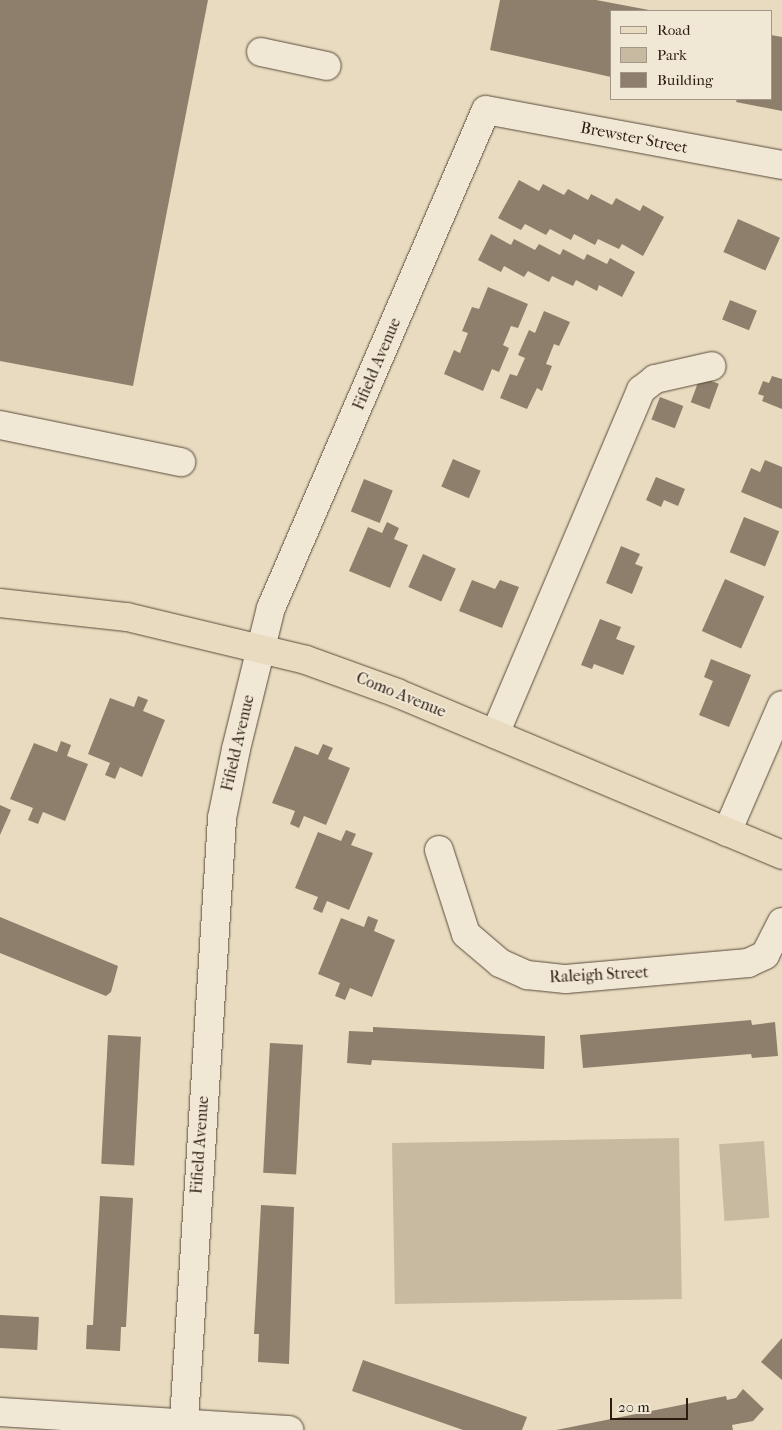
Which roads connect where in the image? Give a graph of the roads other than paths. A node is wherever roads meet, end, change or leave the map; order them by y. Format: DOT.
graph roads {
  1 [pos="261,52"];
  2 [pos="326,66"];
  3 [pos="486,110"];
  4 [pos="782,165"];
  5 [pos="712,366"];
  6 [pos="0,425"];
  7 [pos="181,462"];
  8 [pos="0,603"];
  9 [pos="261,648"];
  10 [pos="782,705"];
  11 [pos="496,734"];
  12 [pos="727,832"];
  13 [pos="439,850"];
  14 [pos="782,855"];
  15 [pos="782,922"];
  16 [pos="0,1412"];
  17 [pos="184,1421"];
  18 [pos="59,1423"];
  19 [pos="289,1430"];
  1 -- 2 [label="street"];
  3 -- 4 [label="street, Brewster Street"];
  3 -- 9 [label="street, Fifield Avenue"];
  5 -- 11 [label="street"];
  6 -- 7 [label="street"];
  8 -- 9 [label="main road, Como Avenue"];
  9 -- 11 [label="main road, Como Avenue"];
  9 -- 17 [label="street, Fifield Avenue"];
  10 -- 12 [label="street"];
  11 -- 12 [label="main road, Como Avenue"];
  12 -- 14 [label="main road, Como Avenue"];
  13 -- 15 [label="street, Raleigh Street"];
  16 -- 18 [label="street"];
  17 -- 18 [label="street"];
  17 -- 19 [label="street"];
}
